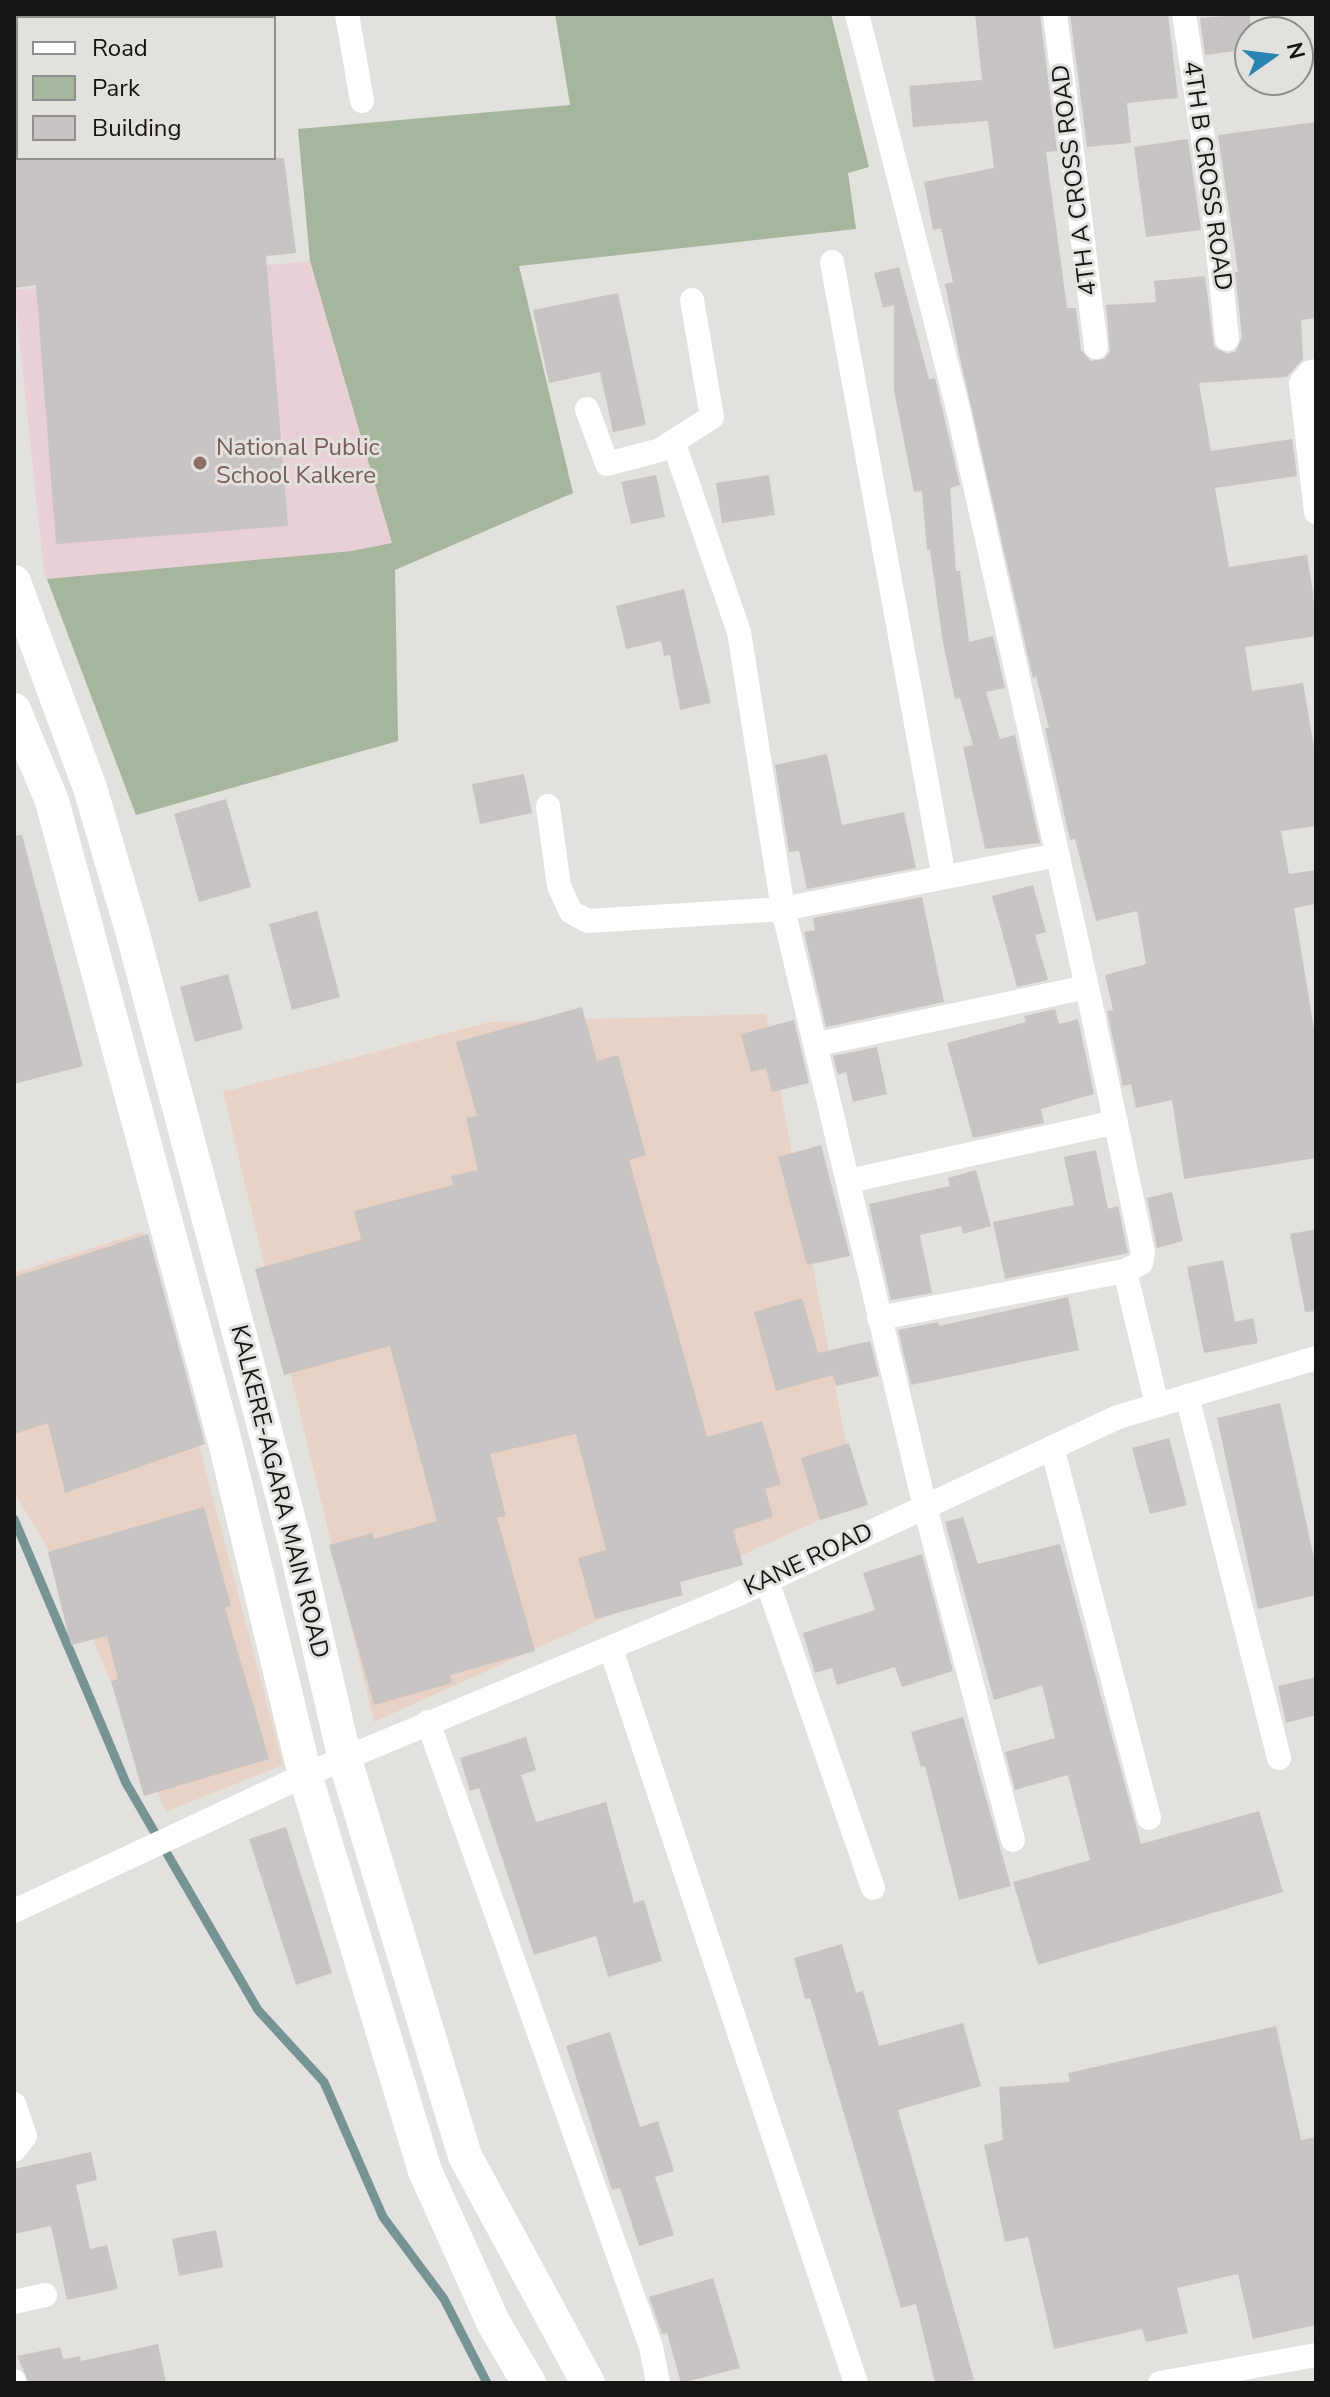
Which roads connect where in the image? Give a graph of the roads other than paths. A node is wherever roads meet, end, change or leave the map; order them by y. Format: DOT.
graph roads {
  1 [pos="347,14"];
  2 [pos="857,14"];
  3 [pos="1055,14"];
  4 [pos="1184,14"];
  5 [pos="362,101"];
  6 [pos="832,262"];
  7 [pos="692,300"];
  8 [pos="1227,339"];
  9 [pos="1096,347"];
  10 [pos="1316,371"];
  11 [pos="587,409"];
  12 [pos="674,444"];
  13 [pos="1316,512"];
  14 [pos="14,590"];
  15 [pos="14,710"];
  16 [pos="548,806"];
  17 [pos="1058,855"];
  18 [pos="944,877"];
  19 [pos="783,909"];
  20 [pos="1087,987"];
  21 [pos="818,1044"];
  22 [pos="1116,1122"];
  23 [pos="849,1181"];
  24 [pos="1125,1271"];
  25 [pos="879,1318"];
  26 [pos="1316,1358"];
  27 [pos="1187,1396"];
  28 [pos="1157,1405"];
  29 [pos="1052,1447"];
  30 [pos="925,1507"];
  31 [pos="767,1581"];
  32 [pos="611,1649"];
  33 [pos="428,1722"];
  34 [pos="1279,1758"];
  35 [pos="345,1760"];
  36 [pos="305,1775"];
  37 [pos="1149,1818"];
  38 [pos="1013,1840"];
  39 [pos="873,1888"];
  40 [pos="14,1911"];
  41 [pos="14,2104"];
  42 [pos="14,2150"];
  43 [pos="45,2295"];
  44 [pos="14,2302"];
  45 [pos="1316,2355"];
  46 [pos="529,2383"];
  47 [pos="588,2383"];
  48 [pos="658,2383"];
  49 [pos="856,2383"];
  50 [pos="1170,2383"];
  1 -- 5 [label="street"];
  2 -- 17 [label="street"];
  3 -- 9 [label="street, 4TH A CROSS ROAD"];
  4 -- 8 [label="street, 4TH B CROSS ROAD"];
  6 -- 18 [label="street"];
  7 -- 12 [label="street"];
  10 -- 13 [label="street"];
  11 -- 12 [label="street"];
  12 -- 19 [label="street"];
  14 -- 35 [label="street, KALKERE-AGARA MAIN ROAD"];
  15 -- 36 [label="street, KALKERE-AGARA MAIN ROAD"];
  16 -- 19 [label="street"];
  17 -- 18 [label="street"];
  17 -- 20 [label="street"];
  18 -- 19 [label="street"];
  19 -- 21 [label="street"];
  20 -- 21 [label="street"];
  20 -- 22 [label="street"];
  21 -- 23 [label="street"];
  22 -- 23 [label="street"];
  22 -- 24 [label="street"];
  23 -- 25 [label="street"];
  24 -- 25 [label="street"];
  24 -- 28 [label="street"];
  25 -- 30 [label="street"];
  26 -- 27 [label="street, KANE ROAD"];
  27 -- 28 [label="street, KANE ROAD"];
  27 -- 34 [label="street"];
  28 -- 29 [label="street, KANE ROAD"];
  29 -- 30 [label="street, KANE ROAD"];
  29 -- 37 [label="street"];
  30 -- 31 [label="street, KANE ROAD"];
  30 -- 38 [label="street"];
  31 -- 32 [label="street, KANE ROAD"];
  31 -- 39 [label="street"];
  32 -- 33 [label="street, KANE ROAD"];
  32 -- 49 [label="street"];
  33 -- 35 [label="street, KANE ROAD"];
  33 -- 48 [label="street"];
  35 -- 36 [label="street, KANE ROAD"];
  35 -- 47 [label="street, KALKERE-AGARA MAIN ROAD"];
  36 -- 40 [label="street, KANE ROAD"];
  36 -- 46 [label="street, KALKERE-AGARA MAIN ROAD"];
  41 -- 42 [label="street"];
  43 -- 44 [label="street"];
  45 -- 50 [label="street"];
}
